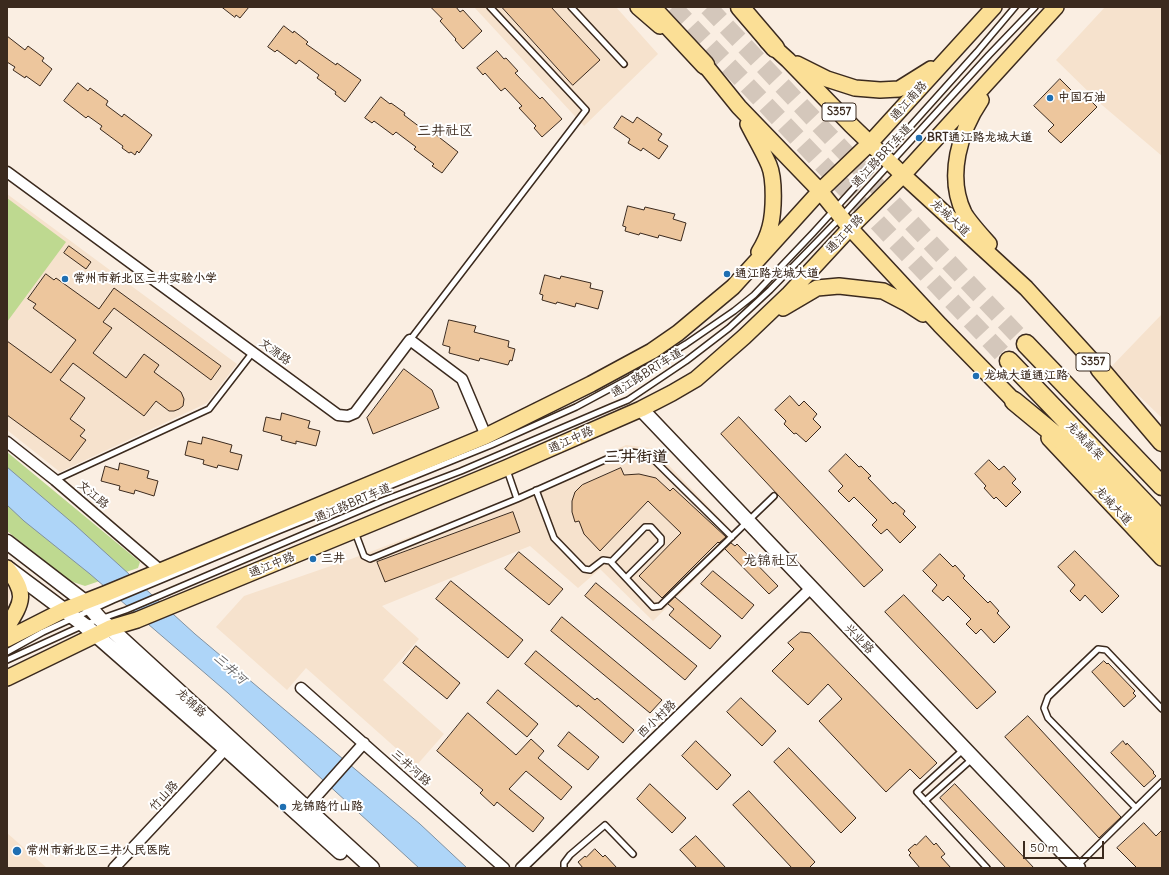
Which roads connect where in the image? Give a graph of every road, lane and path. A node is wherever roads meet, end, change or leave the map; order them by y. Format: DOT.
graph roads {
  1 [pos="490,7"];
  2 [pos="571,7"];
  3 [pos="638,7"];
  4 [pos="651,7"];
  5 [pos="661,7"];
  6 [pos="734,7"];
  7 [pos="740,7"];
  8 [pos="747,7"];
  9 [pos="994,7"];
  10 [pos="1015,7"];
  11 [pos="1036,7"];
  12 [pos="1056,7"];
  13 [pos="966,38"];
  14 [pos="775,48"];
  15 [pos="788,60"];
  16 [pos="1005,63"];
  17 [pos="624,64"];
  18 [pos="705,65"];
  19 [pos="738,108"];
  20 [pos="870,143"];
  21 [pos="887,158"];
  22 [pos="7,172"];
  23 [pos="903,175"];
  24 [pos="820,191"];
  25 [pos="841,218"];
  26 [pos="747,272"];
  27 [pos="1026,288"];
  28 [pos="940,325"];
  29 [pos="744,337"];
  30 [pos="410,340"];
  31 [pos="1026,344"];
  32 [pos="253,352"];
  33 [pos="1009,361"];
  34 [pos="1100,369"];
  35 [pos="1014,401"];
  36 [pos="641,409"];
  37 [pos="1162,433"];
  38 [pos="486,436"];
  39 [pos="7,442"];
  40 [pos="1162,442"];
  41 [pos="506,468"];
  42 [pos="54,480"];
  43 [pos="1162,486"];
  44 [pos="536,490"];
  45 [pos="774,496"];
  46 [pos="517,499"];
  47 [pos="1162,521"];
  48 [pos="748,522"];
  49 [pos="355,530"];
  50 [pos="732,537"];
  51 [pos="1162,539"];
  52 [pos="7,542"];
  53 [pos="1162,558"];
  54 [pos="611,562"];
  55 [pos="7,568"];
  56 [pos="160,570"];
  57 [pos="626,578"];
  58 [pos="146,581"];
  59 [pos="811,588"];
  60 [pos="97,615"];
  61 [pos="132,615"];
  62 [pos="74,617"];
  63 [pos="9,634"];
  64 [pos="96,635"];
  65 [pos="7,652"];
  66 [pos="7,660"];
  67 [pos="7,678"];
  68 [pos="301,688"];
  69 [pos="1162,709"];
  70 [pos="364,743"];
  71 [pos="229,745"];
  72 [pos="968,753"];
  73 [pos="1162,782"];
  74 [pos="925,801"];
  75 [pos="306,808"];
  76 [pos="1136,808"];
  77 [pos="633,854"];
  78 [pos="1077,867"];
  79 [pos="114,868"];
  80 [pos="358,868"];
  81 [pos="372,868"];
  82 [pos="504,868"];
  83 [pos="521,868"];
  84 [pos="564,868"];
  85 [pos="987,868"];
  1 -- 30 [label="lane"];
  2 -- 17 [label="lane"];
  3 -- 18 [label="main road"];
  4 -- 18 [label="highway"];
  5 -- 18 [label="main road"];
  6 -- 14 [label="main road, 龙城大道 / S357"];
  7 -- 14 [label="highway"];
  8 -- 14 [label="main road"];
  9 -- 13 [label="main road, 通江南路"];
  10 -- 21 [label="lane, 通江路BRT车道"];
  11 -- 21 [label="lane, 通江路BRT车道"];
  12 -- 16 [label="main road"];
  13 -- 15 [label="main road"];
  13 -- 20 [label="main road, 通江南路"];
  14 -- 15 [label="main road, 龙城大道 / S357"];
  15 -- 20 [label="main road, 龙城大道 / S357"];
  16 -- 23 [label="main road"];
  16 -- 27 [label="main road"];
  18 -- 19 [label="main road"];
  19 -- 24 [label="main road, 龙城大道"];
  19 -- 26 [label="main road"];
  20 -- 21 [label="main road, 龙城大道 / S357"];
  20 -- 24 [label="main road, 通江南路"];
  21 -- 23 [label="main road, 龙城大道 / S357"];
  21 -- 25 [label="lane, 通江路BRT车道"];
  21 -- 25 [label="lane, 通江路BRT车道"];
  22 -- 32 [label="street, 文源路"];
  23 -- 25 [label="main road, 通江中路"];
  23 -- 27 [label="main road, 龙城大道 / S357"];
  24 -- 25 [label="main road, 龙城大道"];
  24 -- 26 [label="main road"];
  25 -- 28 [label="main road, 龙城大道"];
  25 -- 29 [label="main road, 通江中路"];
  25 -- 58 [label="lane, 通江路BRT车道"];
  25 -- 61 [label="lane, 通江路BRT车道"];
  26 -- 38 [label="main road"];
  27 -- 34 [label="main road, 龙城大道 / S357"];
  28 -- 29 [label="main road"];
  28 -- 35 [label="main road, 龙城大道"];
  29 -- 36 [label="main road, 通江中路"];
  30 -- 32 [label="street, 文源路"];
  30 -- 38 [label="street"];
  31 -- 43 [label="highway, 龙城高架"];
  32 -- 42 [label="lane"];
  33 -- 47 [label="highway, 龙城高架"];
  34 -- 37 [label="main road, 龙城大道 / S357"];
  34 -- 40 [label="highway"];
  35 -- 51 [label="highway"];
  35 -- 53 [label="main road, 龙城大道"];
  36 -- 41 [label="main road, 通江中路"];
  36 -- 48 [label="main road, 兴业路"];
  38 -- 56 [label="main road"];
  39 -- 42 [label="street, 文江路"];
  41 -- 46 [label="lane"];
  41 -- 49 [label="main road, 通江中路"];
  42 -- 56 [label="street, 文江路"];
  44 -- 46 [label="lane"];
  44 -- 50 [label="lane"];
  44 -- 54 [label="lane"];
  45 -- 48 [label="lane"];
  46 -- 49 [label="lane"];
  48 -- 50 [label="lane"];
  48 -- 59 [label="main road, 兴业路"];
  49 -- 61 [label="main road, 通江中路"];
  50 -- 57 [label="lane"];
  52 -- 60 [label="main road, 龙锦路"];
  54 -- 57 [label="lane"];
  54 -- 57 [label="lane"];
  55 -- 62 [label="main road, 龙锦路"];
  55 -- 63 [label="main road"];
  56 -- 58 [label="main road"];
  58 -- 60 [label="main road"];
  59 -- 72 [label="main road, 兴业路"];
  59 -- 83 [label="street, 西小村路"];
  60 -- 61 [label="main road"];
  60 -- 62 [label="main road"];
  60 -- 62 [label="lane"];
  60 -- 64 [label="main road"];
  60 -- 71 [label="main road, 龙锦路"];
  62 -- 63 [label="main road"];
  62 -- 64 [label="main road, 龙锦路"];
  62 -- 65 [label="lane"];
  62 -- 66 [label="lane"];
  64 -- 67 [label="main road"];
  64 -- 71 [label="main road, 龙锦路"];
  68 -- 70 [label="street, 三井河路"];
  69 -- 76 [label="lane"];
  70 -- 75 [label="street"];
  70 -- 82 [label="street, 三井河路"];
  71 -- 75 [label="main road, 龙锦路"];
  71 -- 79 [label="street, 竹山路"];
  71 -- 80 [label="main road, 龙锦路"];
  72 -- 74 [label="lane"];
  72 -- 74 [label="lane"];
  72 -- 78 [label="main road, 兴业路"];
  73 -- 76 [label="lane"];
  74 -- 85 [label="lane"];
  75 -- 81 [label="main road, 龙锦路"];
  76 -- 78 [label="lane"];
  77 -- 84 [label="lane"];
}
